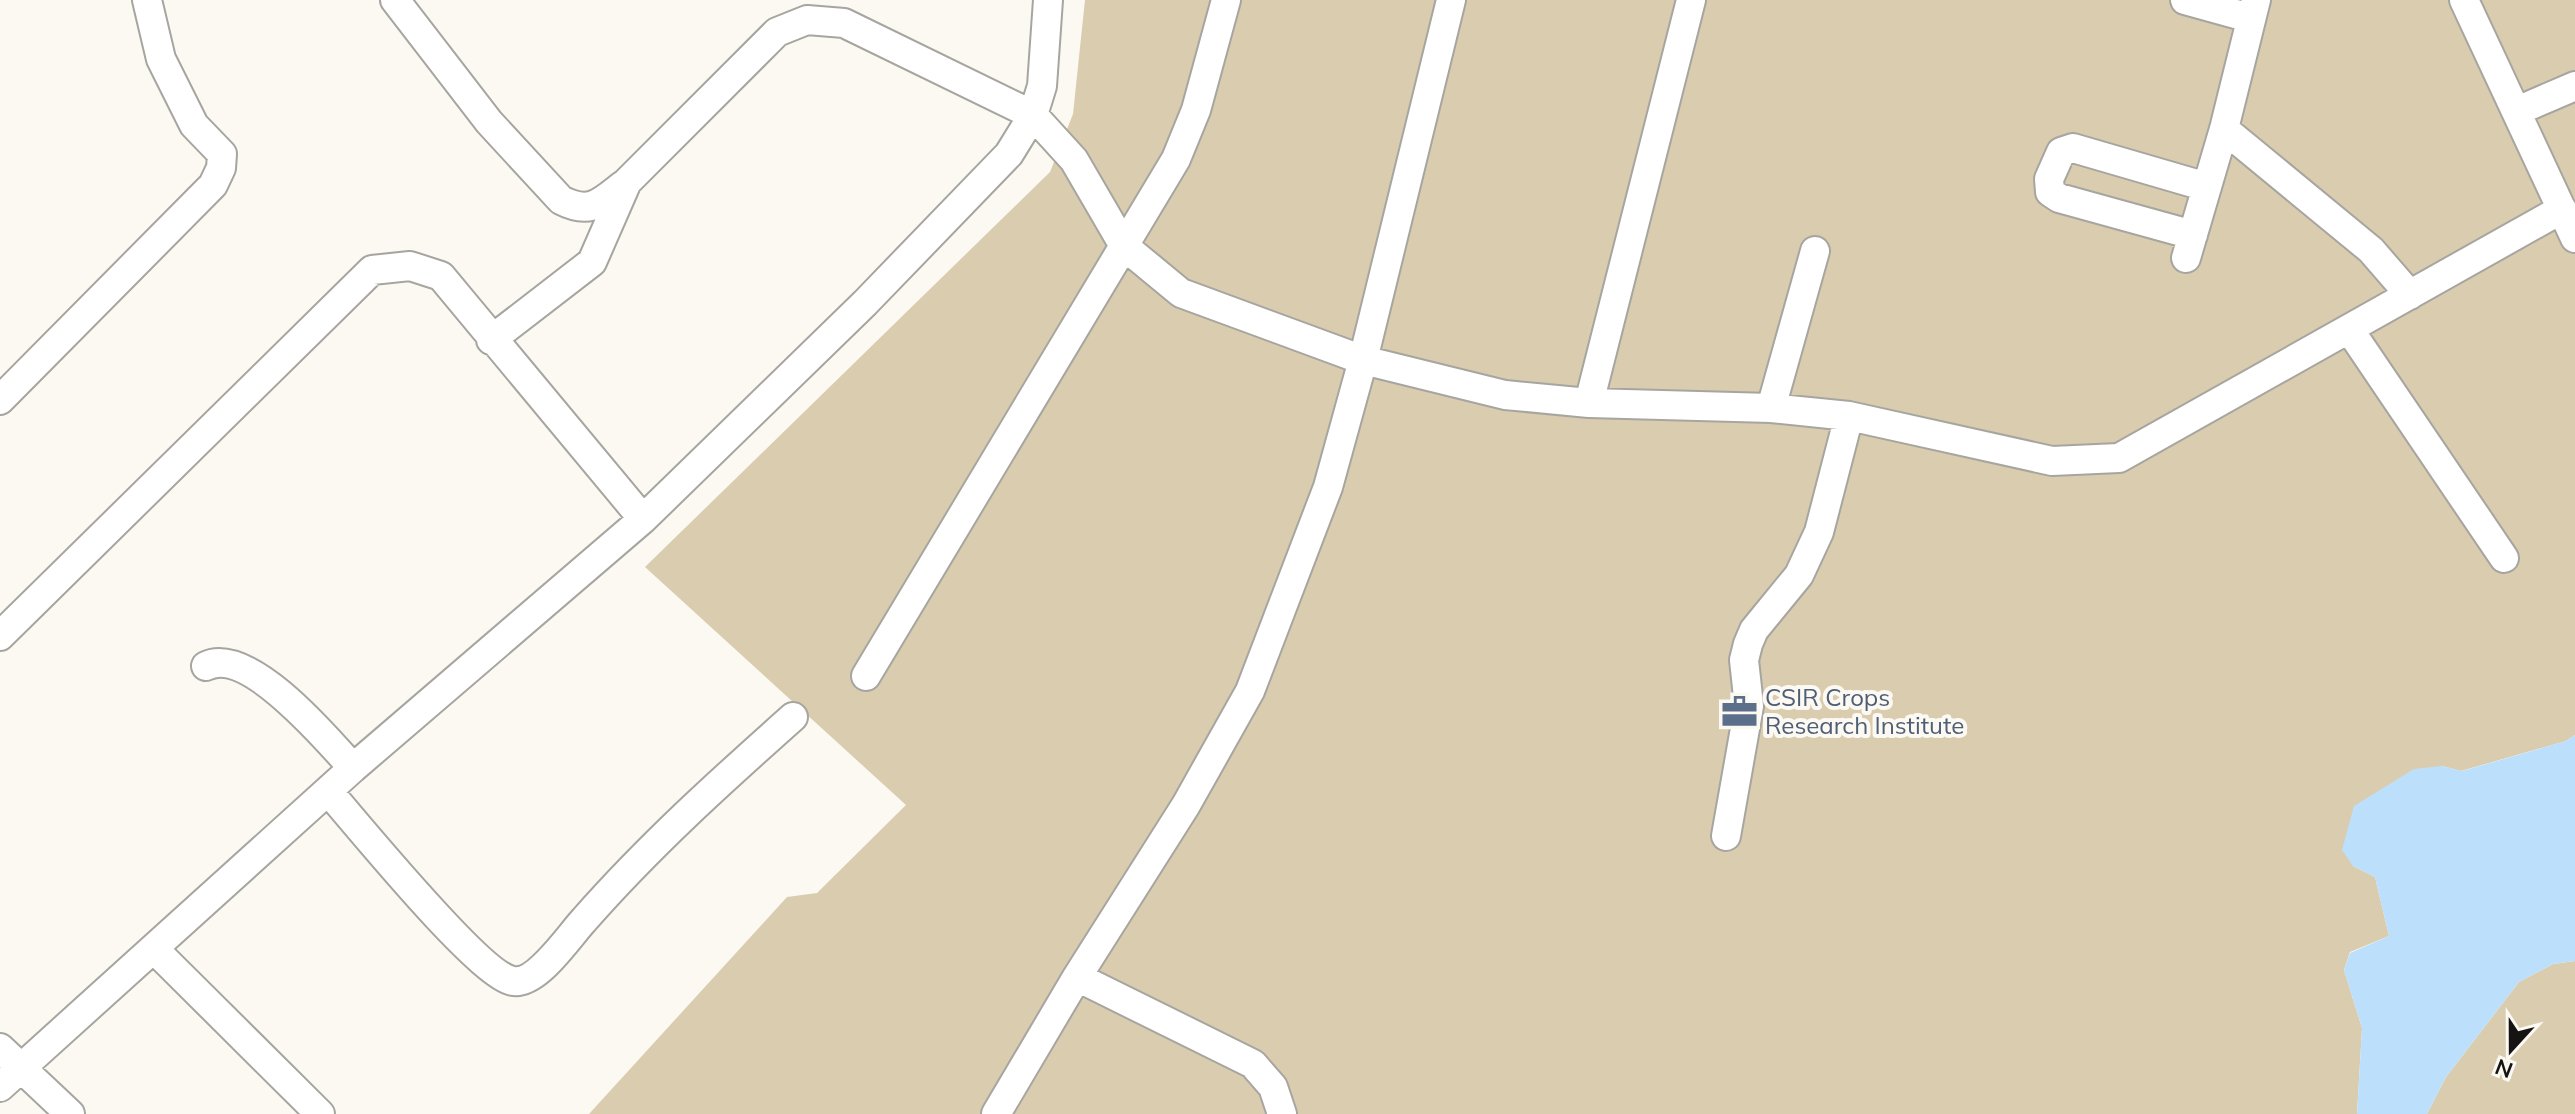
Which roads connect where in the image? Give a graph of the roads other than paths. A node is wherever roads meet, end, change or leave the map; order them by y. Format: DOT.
graph roads {
  1 [pos="147,0"];
  2 [pos="395,0"];
  3 [pos="1048,0"];
  4 [pos="1226,0"];
  5 [pos="1451,0"];
  6 [pos="1691,0"];
  7 [pos="2185,0"];
  8 [pos="2464,0"];
  9 [pos="2253,9"];
  10 [pos="829,11"];
  11 [pos="2575,86"];
  12 [pos="2517,111"];
  13 [pos="1033,115"];
  14 [pos="2224,129"];
  15 [pos="627,182"];
  16 [pos="2207,187"];
  17 [pos="2562,209"];
  18 [pos="2575,238"];
  19 [pos="1124,246"];
  20 [pos="1815,251"];
  21 [pos="2410,295"];
  22 [pos="2349,329"];
  23 [pos="491,340"];
  24 [pos="1363,360"];
  25 [pos="0,400"];
  26 [pos="1589,403"];
  27 [pos="1771,408"];
  28 [pos="1849,416"];
  29 [pos="643,519"];
  30 [pos="2504,558"];
  31 [pos="6,623"];
  32 [pos="206,666"];
  33 [pos="866,676"];
  34 [pos="793,717"];
  35 [pos="353,768"];
  36 [pos="328,791"];
  37 [pos="1726,836"];
  38 [pos="155,950"];
  39 [pos="1077,977"];
  40 [pos="0,1048"];
  41 [pos="23,1067"];
  42 [pos="0,1087"];
  43 [pos="70,1114"];
  44 [pos="320,1114"];
  45 [pos="996,1114"];
  46 [pos="1282,1114"];
  1 -- 25 [label="street"];
  2 -- 15 [label="street"];
  3 -- 13 [label="street"];
  4 -- 19 [label="street"];
  5 -- 24 [label="street"];
  6 -- 26 [label="street"];
  7 -- 9 [label="street"];
  8 -- 12 [label="street"];
  9 -- 14 [label="street"];
  10 -- 13 [label="street"];
  10 -- 15 [label="street"];
  11 -- 12 [label="street"];
  12 -- 17 [label="street"];
  13 -- 19 [label="street"];
  13 -- 29 [label="street"];
  14 -- 16 [label="street"];
  14 -- 21 [label="street"];
  15 -- 23 [label="street"];
  16 -- 16 [label="street"];
  17 -- 18 [label="street"];
  17 -- 21 [label="street"];
  19 -- 24 [label="street"];
  19 -- 33 [label="street"];
  20 -- 27 [label="street"];
  21 -- 22 [label="street"];
  22 -- 28 [label="street"];
  22 -- 30 [label="street"];
  23 -- 29 [label="street"];
  23 -- 31 [label="street"];
  24 -- 26 [label="street"];
  24 -- 39 [label="street"];
  26 -- 27 [label="street"];
  27 -- 28 [label="street"];
  28 -- 37 [label="street"];
  29 -- 35 [label="street"];
  32 -- 35 [label="street"];
  34 -- 36 [label="street"];
  35 -- 36 [label="street"];
  36 -- 38 [label="street"];
  38 -- 41 [label="street"];
  38 -- 44 [label="street"];
  39 -- 45 [label="street"];
  39 -- 46 [label="street"];
  40 -- 41 [label="street"];
  41 -- 42 [label="street"];
  41 -- 43 [label="street"];
}
